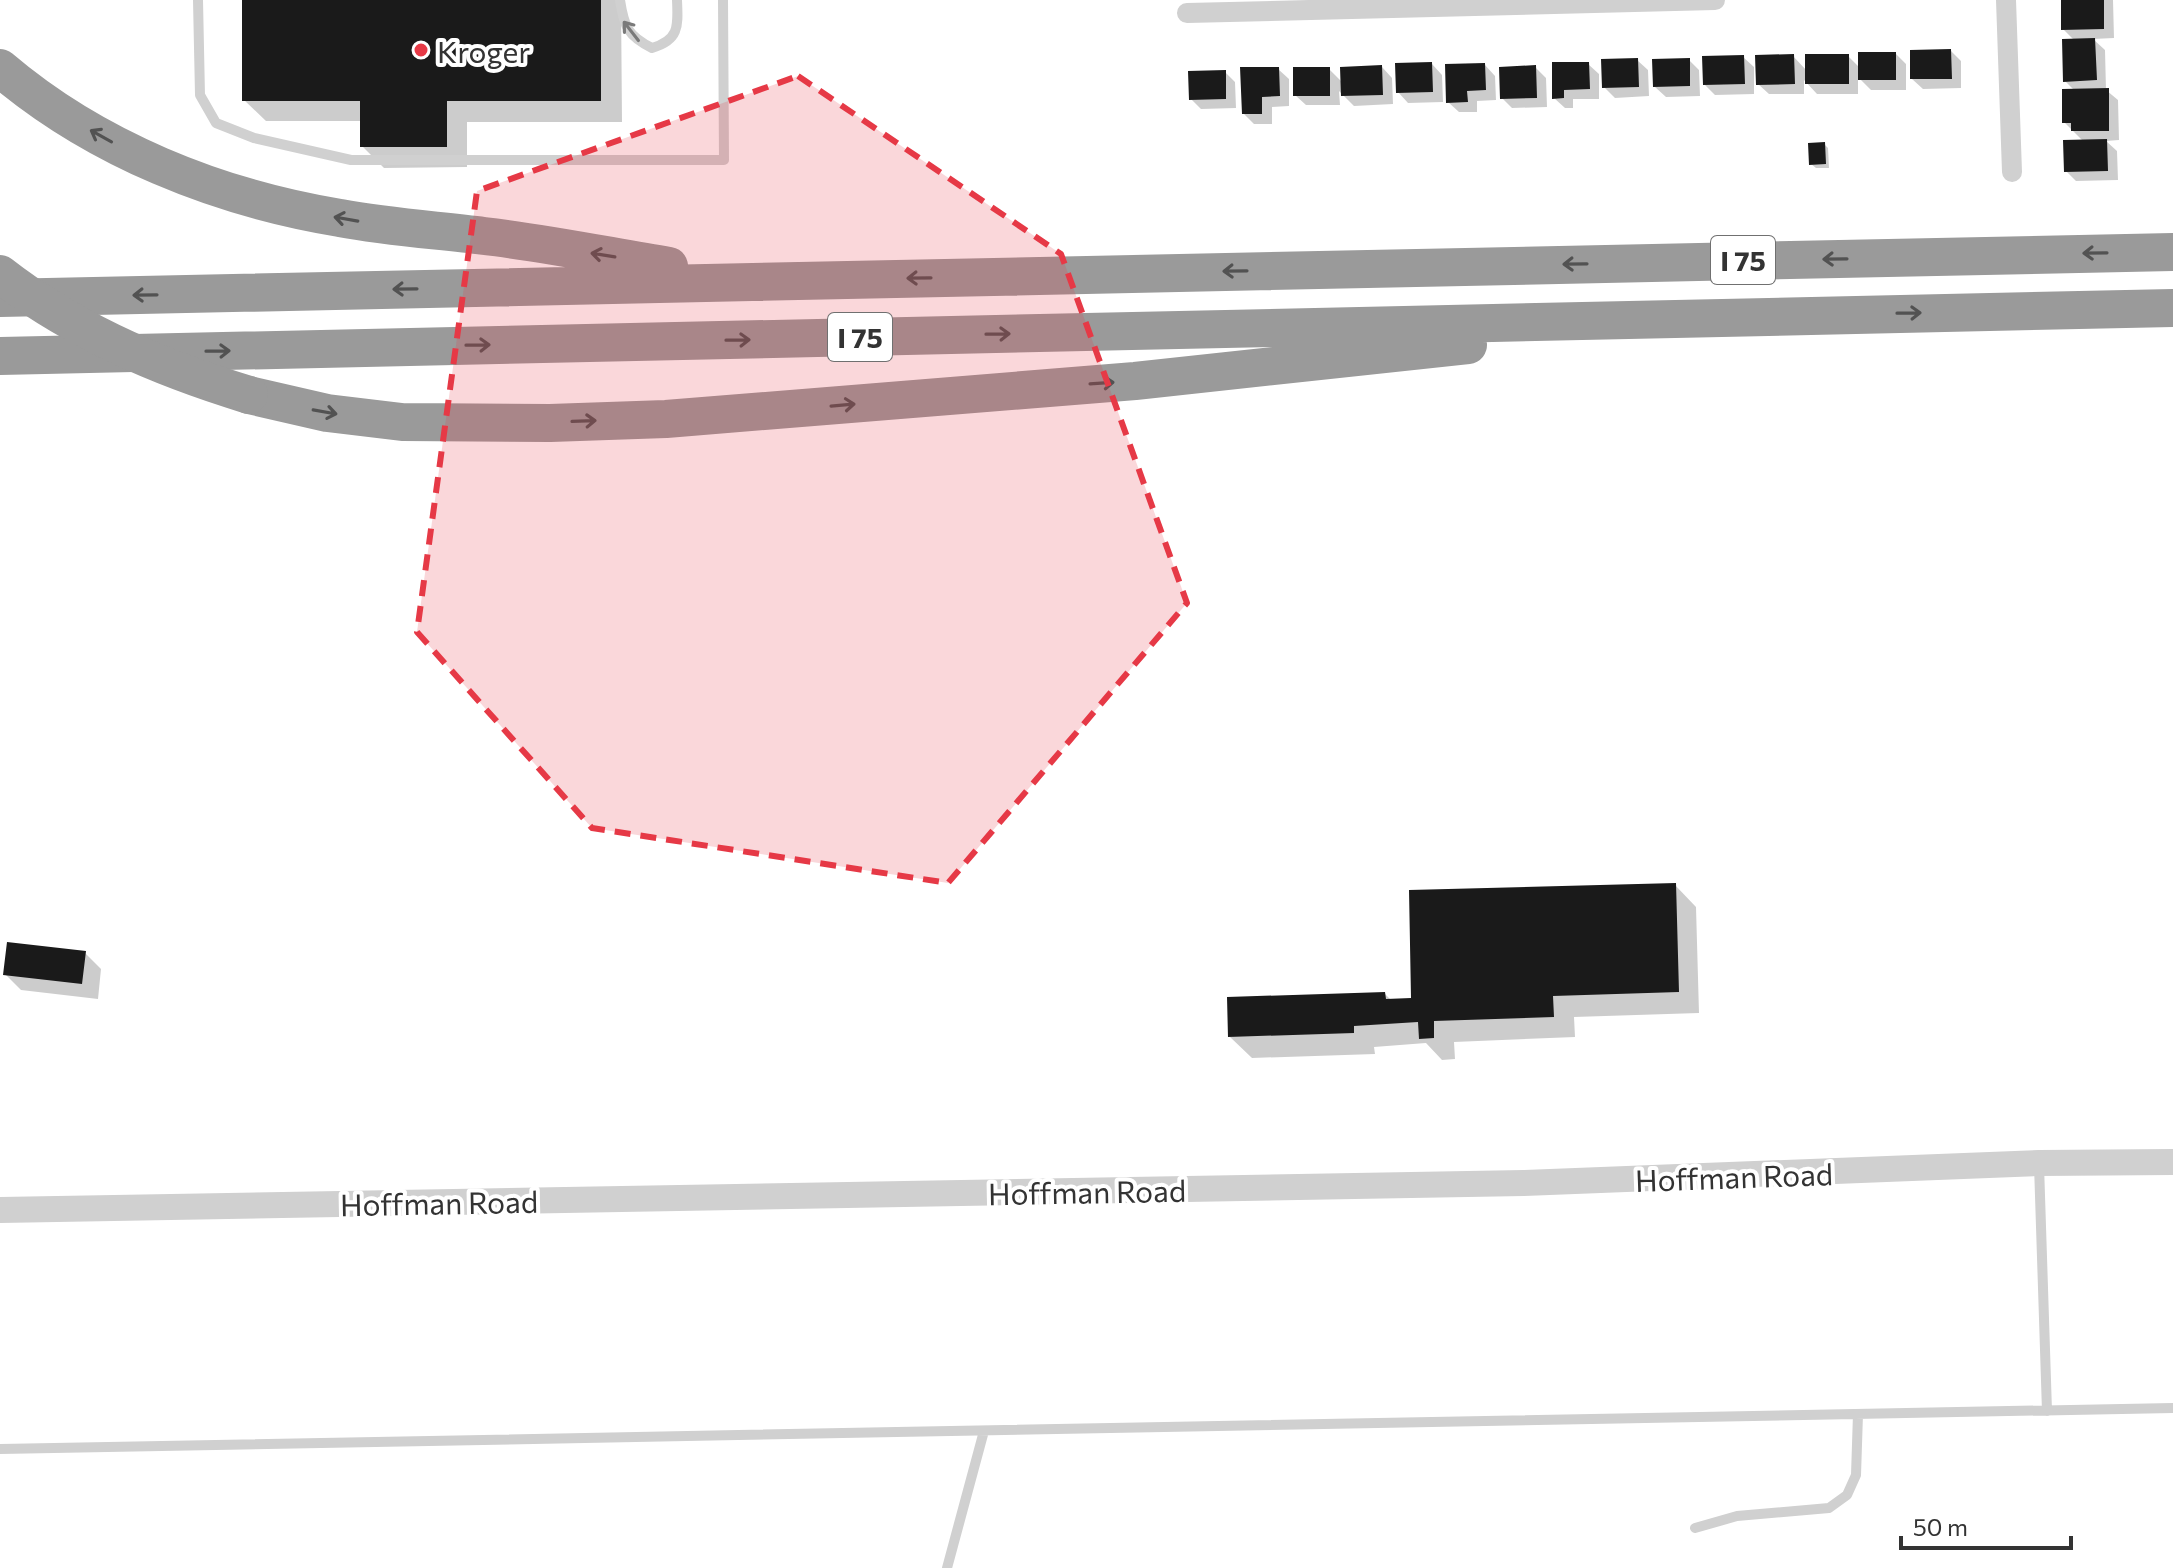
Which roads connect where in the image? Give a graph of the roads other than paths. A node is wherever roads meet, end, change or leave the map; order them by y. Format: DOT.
graph roads {
  1 [pos="198,0"];
  2 [pos="620,0"];
  3 [pos="677,0"];
  4 [pos="723,0"];
  5 [pos="1715,0"];
  6 [pos="2006,0"];
  7 [pos="1644,1"];
  8 [pos="1334,4"];
  9 [pos="1187,13"];
  10 [pos="0,68"];
  11 [pos="2012,172"];
  12 [pos="2173,252"];
  13 [pos="0,274"];
  14 [pos="763,281"];
  15 [pos="0,298"];
  16 [pos="2173,308"];
  17 [pos="1719,317"];
  18 [pos="0,356"];
  19 [pos="2173,1162"];
  20 [pos="2039,1163"];
  21 [pos="0,1210"];
  22 [pos="2173,1408"];
  23 [pos="2047,1411"];
  24 [pos="1858,1414"];
  25 [pos="984,1431"];
  26 [pos="0,1449"];
  27 [pos="1695,1528"];
  28 [pos="947,1568"];
  1 -- 4 [label="lane"];
  3 -- 2 [label="lane, one-way"];
  5 -- 7 [label="street"];
  6 -- 11 [label="street"];
  7 -- 8 [label="street"];
  8 -- 9 [label="street"];
  14 -- 10 [label="highway, one-way"];
  12 -- 14 [label="highway, I 75, one-way"];
  13 -- 17 [label="highway, one-way, bridge"];
  14 -- 15 [label="highway, I 75, one-way"];
  17 -- 16 [label="highway, I 75, one-way"];
  18 -- 17 [label="highway, I 75, one-way"];
  19 -- 20 [label="street, Hoffman Road"];
  20 -- 21 [label="street, Hoffman Road"];
  20 -- 23 [label="lane"];
  22 -- 23 [label="lane"];
  23 -- 24 [label="lane"];
  24 -- 25 [label="lane"];
  24 -- 27 [label="lane"];
  25 -- 26 [label="lane"];
  25 -- 28 [label="lane"];
}
